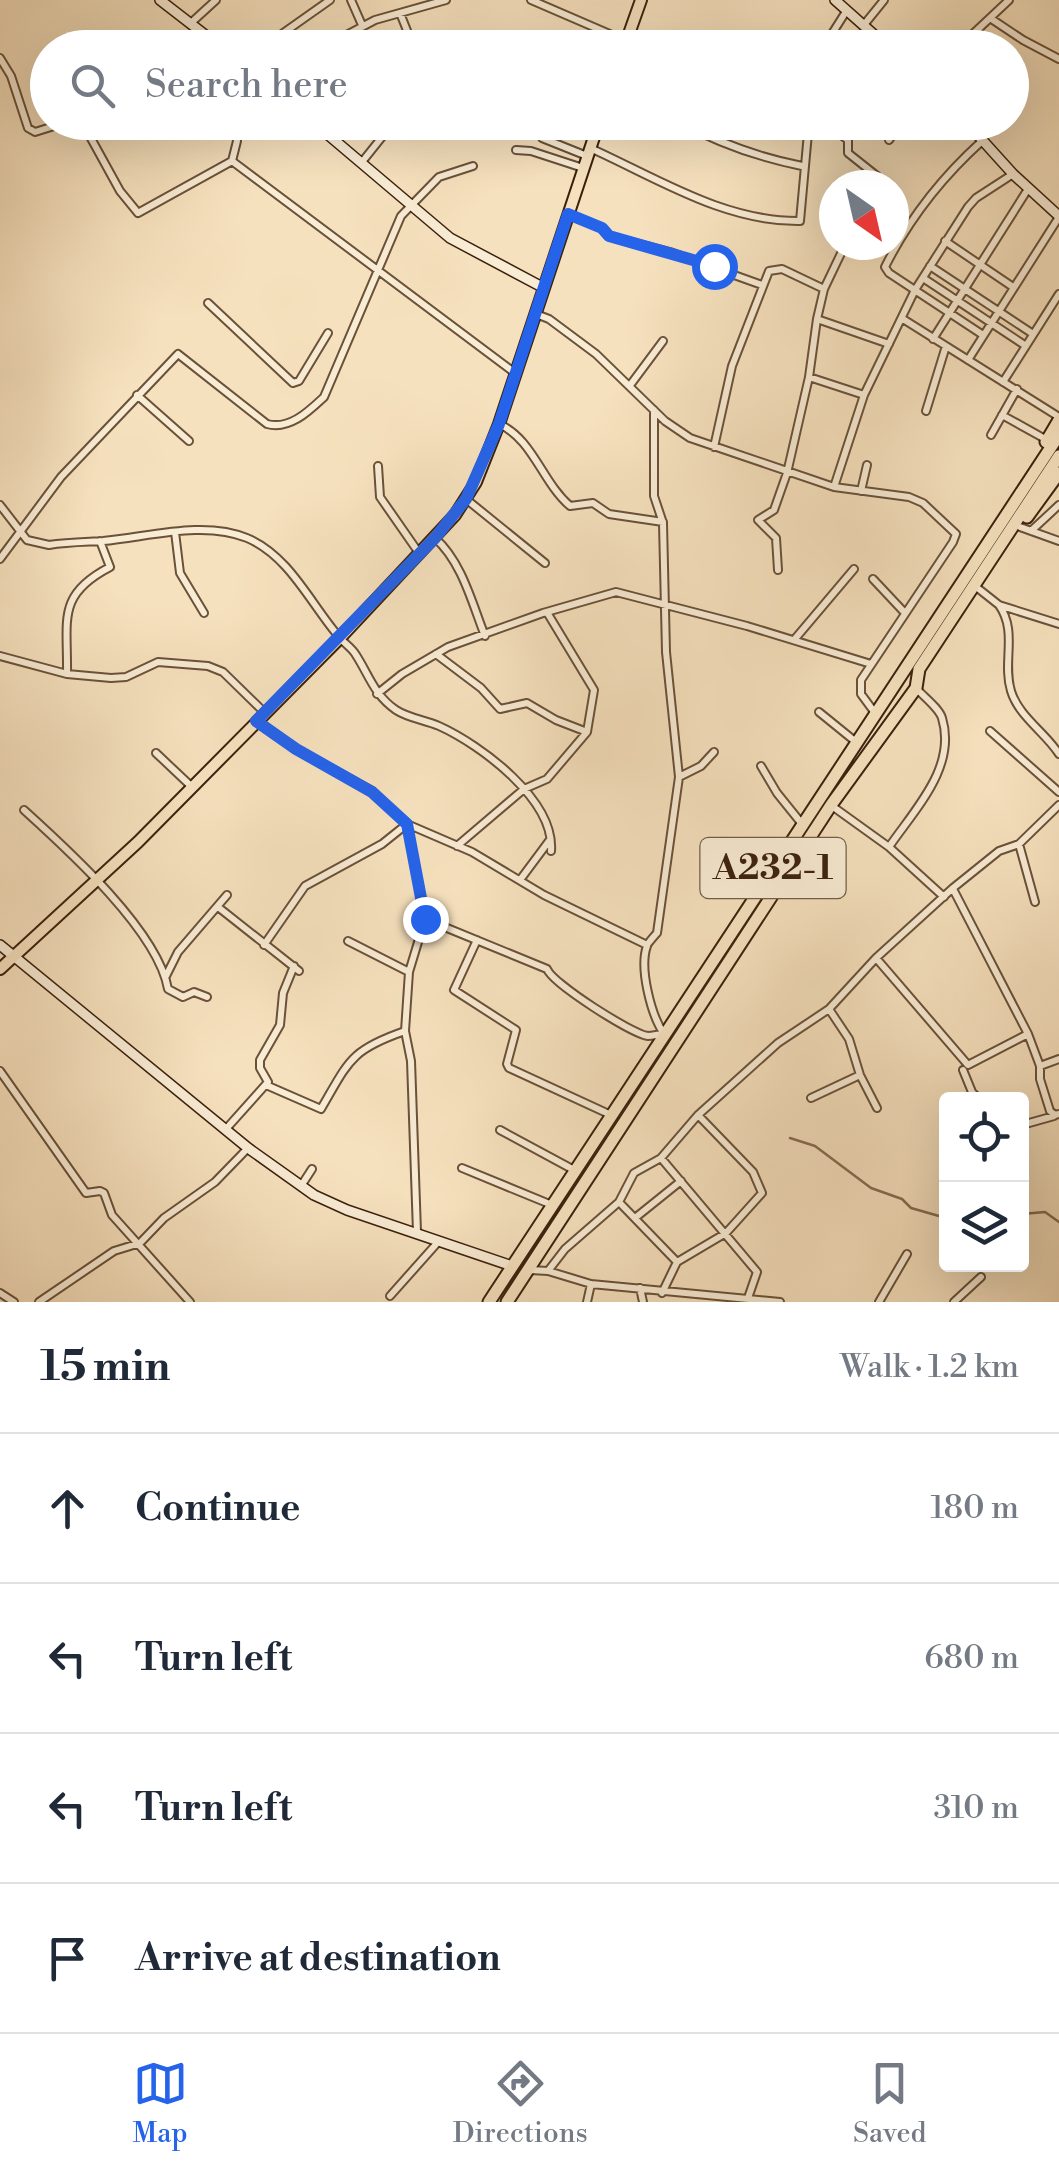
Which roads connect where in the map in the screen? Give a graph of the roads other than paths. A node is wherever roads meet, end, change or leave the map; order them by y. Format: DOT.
graph roads {
  1 [pos="160,0"];
  2 [pos="216,0"];
  3 [pos="330,0"];
  4 [pos="351,0"];
  5 [pos="530,0"];
  6 [pos="641,0"];
  7 [pos="835,0"];
  8 [pos="884,0"];
  9 [pos="1010,0"];
  10 [pos="440,1"];
  11 [pos="847,10"];
  12 [pos="400,13"];
  13 [pos="990,18"];
  14 [pos="192,22"];
  15 [pos="362,26"];
  16 [pos="863,26"];
  17 [pos="201,30"];
  18 [pos="288,30"];
  19 [pos="355,30"];
  20 [pos="407,30"];
  21 [pos="595,30"];
  22 [pos="630,30"];
  23 [pos="834,30"];
  24 [pos="868,30"];
  25 [pos="977,30"];
  26 [pos="1007,30"];
  27 [pos="1029,44"];
  28 [pos="0,58"];
  29 [pos="1059,59"];
  30 [pos="30,129"];
  31 [pos="92,140"];
  32 [pos="237,140"];
  33 [pos="336,140"];
  34 [pos="380,140"];
  35 [pos="549,140"];
  36 [pos="593,140"];
  37 [pos="714,140"];
  38 [pos="806,140"];
  39 [pos="848,140"];
  40 [pos="982,140"];
  41 [pos="516,150"];
  42 [pos="589,152"];
  43 [pos="232,161"];
  44 [pos="362,162"];
  45 [pos="472,166"];
  46 [pos="802,166"];
  47 [pos="584,169"];
  48 [pos="870,170"];
  49 [pos="1013,174"];
  50 [pos="1028,189"];
  51 [pos="408,205"];
  52 [pos="568,214"];
  53 [pos="1059,217"];
  54 [pos="945,242"];
  55 [pos="838,260"];
  56 [pos="980,265"];
  57 [pos="930,266"];
  58 [pos="378,269"];
  59 [pos="923,278"];
  60 [pos="762,285"];
  61 [pos="544,288"];
  62 [pos="964,288"];
  63 [pos="1013,288"];
  64 [pos="824,289"];
  65 [pos="915,290"];
  66 [pos="1059,294"];
  67 [pos="957,300"];
  68 [pos="208,302"];
  69 [pos="950,312"];
  70 [pos="998,312"];
  71 [pos="536,314"];
  72 [pos="817,319"];
  73 [pos="903,319"];
  74 [pos="991,324"];
  75 [pos="328,333"];
  76 [pos="1033,334"];
  77 [pos="983,335"];
  78 [pos="933,338"];
  79 [pos="663,341"];
  80 [pos="889,344"];
  81 [pos="946,346"];
  82 [pos="1026,346"];
  83 [pos="968,360"];
  84 [pos="516,374"];
  85 [pos="810,377"];
  86 [pos="1003,382"];
  87 [pos="631,385"];
  88 [pos="1016,389"];
  89 [pos="137,395"];
  90 [pos="864,395"];
  91 [pos="654,410"];
  92 [pos="926,411"];
  93 [pos="1002,415"];
  94 [pos="1059,418"];
  95 [pos="499,424"];
  96 [pos="991,435"];
  97 [pos="1053,438"];
  98 [pos="189,441"];
  99 [pos="714,447"];
  100 [pos="1059,456"];
  101 [pos="867,465"];
  102 [pos="378,466"];
  103 [pos="787,473"];
  104 [pos="1059,473"];
  105 [pos="834,487"];
  106 [pos="862,491"];
  107 [pos="466,499"];
  108 [pos="0,505"];
  109 [pos="1059,505"];
  110 [pos="664,522"];
  111 [pos="1025,529"];
  112 [pos="18,532"];
  113 [pos="175,532"];
  114 [pos="435,538"];
  115 [pos="100,541"];
  116 [pos="1059,541"];
  117 [pos="420,554"];
  118 [pos="0,559"];
  119 [pos="545,563"];
  120 [pos="854,569"];
  121 [pos="778,570"];
  122 [pos="873,578"];
  123 [pos="968,588"];
  124 [pos="663,603"];
  125 [pos="999,605"];
  126 [pos="904,612"];
  127 [pos="204,613"];
  128 [pos="548,614"];
  129 [pos="1059,624"];
  130 [pos="484,636"];
  131 [pos="340,638"];
  132 [pos="794,640"];
  133 [pos="436,654"];
  134 [pos="0,656"];
  135 [pos="871,664"];
  136 [pos="67,674"];
  137 [pos="916,688"];
  138 [pos="377,694"];
  139 [pos="818,712"];
  140 [pos="875,714"];
  141 [pos="261,717"];
  142 [pos="990,731"];
  143 [pos="587,732"];
  144 [pos="856,742"];
  145 [pos="714,752"];
  146 [pos="156,754"];
  147 [pos="1059,754"];
  148 [pos="762,766"];
  149 [pos="679,777"];
  150 [pos="192,787"];
  151 [pos="524,789"];
  152 [pos="1059,792"];
  153 [pos="1059,804"];
  154 [pos="831,806"];
  155 [pos="24,810"];
  156 [pos="407,824"];
  157 [pos="802,824"];
  158 [pos="552,837"];
  159 [pos="1019,844"];
  160 [pos="458,846"];
  161 [pos="890,847"];
  162 [pos="551,851"];
  163 [pos="520,880"];
  164 [pos="97,882"];
  165 [pos="953,888"];
  166 [pos="228,895"];
  167 [pos="944,897"];
  168 [pos="1035,902"];
  169 [pos="218,907"];
  170 [pos="425,919"];
  171 [pos="657,932"];
  172 [pos="477,940"];
  173 [pos="635,940"];
  174 [pos="348,941"];
  175 [pos="0,945"];
  176 [pos="264,945"];
  177 [pos="646,945"];
  178 [pos="15,957"];
  179 [pos="876,958"];
  180 [pos="0,970"];
  181 [pos="409,972"];
  182 [pos="166,976"];
  183 [pos="207,998"];
  184 [pos="828,1010"];
  185 [pos="405,1031"];
  186 [pos="664,1034"];
  187 [pos="1028,1034"];
  188 [pos="1059,1059"];
  189 [pos="1040,1066"];
  190 [pos="962,1070"];
  191 [pos="0,1071"];
  192 [pos="860,1075"];
  193 [pos="266,1085"];
  194 [pos="972,1092"];
  195 [pos="812,1098"];
  196 [pos="877,1108"];
  197 [pos="611,1115"];
  198 [pos="698,1115"];
  199 [pos="1057,1115"];
  200 [pos="1029,1122"];
  201 [pos="226,1129"];
  202 [pos="500,1130"];
  203 [pos="248,1148"];
  204 [pos="661,1158"];
  205 [pos="462,1168"];
  206 [pos="312,1169"];
  207 [pos="574,1170"];
  208 [pos="681,1181"];
  209 [pos="300,1187"];
  210 [pos="619,1202"];
  211 [pos="552,1204"];
  212 [pos="635,1218"];
  213 [pos="417,1232"];
  214 [pos="726,1233"];
  215 [pos="440,1240"];
  216 [pos="140,1242"];
  217 [pos="906,1254"];
  218 [pos="676,1262"];
  219 [pos="512,1266"];
  220 [pos="528,1270"];
  221 [pos="548,1271"];
  222 [pos="981,1277"];
  223 [pos="591,1284"];
  224 [pos="640,1288"];
  225 [pos="0,1293"];
  226 [pos="662,1293"];
  227 [pos="390,1296"];
  228 [pos="748,1298"];
  229 [pos="14,1302"];
  230 [pos="39,1302"];
  231 [pos="190,1302"];
  232 [pos="489,1302"];
  233 [pos="506,1302"];
  234 [pos="587,1302"];
  235 [pos="642,1302"];
  236 [pos="780,1302"];
  237 [pos="880,1302"];
  238 [pos="954,1302"];
  1 -- 14 [label="main road"];
  2 -- 14 [label="street"];
  3 -- 18 [label="street"];
  4 -- 15 [label="street"];
  5 -- 21 [label="street"];
  6 -- 22 [label="main road"];
  7 -- 11 [label="main road"];
  8 -- 16 [label="street"];
  9 -- 13 [label="street"];
  10 -- 12 [label="street"];
  11 -- 16 [label="main road"];
  11 -- 23 [label="street"];
  12 -- 15 [label="street"];
  12 -- 20 [label="street"];
  13 -- 25 [label="street"];
  13 -- 26 [label="street"];
  14 -- 17 [label="main road"];
  15 -- 19 [label="street"];
  16 -- 24 [label="main road"];
  27 -- 29 [label="street"];
  28 -- 30 [label="street"];
  31 -- 43 [label="street"];
  32 -- 43 [label="street"];
  33 -- 44 [label="main road"];
  34 -- 44 [label="street"];
  35 -- 42 [label="street"];
  36 -- 42 [label="main road"];
  37 -- 46 [label="street"];
  38 -- 46 [label="street"];
  39 -- 48 [label="street"];
  40 -- 49 [label="main road"];
  40 -- 65 [label="street"];
  41 -- 47 [label="street"];
  42 -- 46 [label="street"];
  42 -- 47 [label="main road"];
  43 -- 58 [label="street"];
  44 -- 51 [label="main road"];
  45 -- 51 [label="street"];
  47 -- 52 [label="main road"];
  49 -- 50 [label="main road"];
  49 -- 54 [label="street"];
  50 -- 53 [label="main road"];
  50 -- 56 [label="street"];
  51 -- 58 [label="street"];
  51 -- 61 [label="main road"];
  52 -- 60 [label="street"];
  52 -- 61 [label="main road"];
  53 -- 63 [label="street"];
  54 -- 56 [label="street"];
  54 -- 57 [label="street"];
  55 -- 64 [label="street"];
  56 -- 62 [label="street"];
  56 -- 63 [label="street"];
  57 -- 59 [label="street"];
  57 -- 62 [label="street"];
  58 -- 84 [label="street"];
  58 -- 89 [label="street"];
  59 -- 65 [label="street"];
  59 -- 67 [label="street"];
  60 -- 64 [label="street"];
  60 -- 99 [label="street"];
  61 -- 71 [label="main road"];
  62 -- 67 [label="street"];
  62 -- 70 [label="street"];
  63 -- 70 [label="street"];
  64 -- 72 [label="street"];
  65 -- 69 [label="street"];
  65 -- 73 [label="street"];
  66 -- 76 [label="street"];
  67 -- 69 [label="street"];
  67 -- 74 [label="street"];
  68 -- 75 [label="street"];
  69 -- 77 [label="street"];
  69 -- 78 [label="street"];
  70 -- 74 [label="street"];
  70 -- 76 [label="street"];
  71 -- 84 [label="main road"];
  71 -- 87 [label="street"];
  72 -- 80 [label="street"];
  72 -- 85 [label="street"];
  73 -- 78 [label="street"];
  73 -- 80 [label="street"];
  74 -- 77 [label="street"];
  74 -- 82 [label="street"];
  76 -- 82 [label="street"];
  77 -- 83 [label="street"];
  78 -- 81 [label="street"];
  79 -- 87 [label="street"];
  80 -- 90 [label="street"];
  81 -- 83 [label="street"];
  81 -- 92 [label="street"];
  82 -- 86 [label="street"];
  83 -- 86 [label="street"];
  84 -- 95 [label="main road"];
  85 -- 90 [label="street"];
  85 -- 103 [label="street"];
  86 -- 88 [label="street"];
  87 -- 91 [label="street"];
  88 -- 93 [label="street"];
  88 -- 94 [label="street"];
  89 -- 98 [label="street"];
  89 -- 112 [label="street"];
  90 -- 105 [label="street"];
  91 -- 99 [label="street"];
  91 -- 110 [label="street"];
  93 -- 96 [label="street"];
  93 -- 97 [label="street"];
  94 -- 97 [label="highway"];
  95 -- 107 [label="main road"];
  95 -- 110 [label="street"];
  97 -- 123 [label="highway, A232-1"];
  99 -- 103 [label="street"];
  100 -- 123 [label="highway, A232-1"];
  101 -- 106 [label="street"];
  102 -- 117 [label="street"];
  103 -- 105 [label="street"];
  103 -- 121 [label="street"];
  104 -- 111 [label="highway"];
  105 -- 106 [label="street"];
  106 -- 126 [label="street"];
  107 -- 114 [label="main road"];
  107 -- 119 [label="street"];
  108 -- 112 [label="street"];
  109 -- 111 [label="street"];
  110 -- 124 [label="street"];
  111 -- 116 [label="street"];
  111 -- 123 [label="highway"];
  112 -- 115 [label="street"];
  112 -- 118 [label="street"];
  113 -- 115 [label="street"];
  113 -- 127 [label="street"];
  113 -- 131 [label="street"];
  114 -- 117 [label="main road"];
  114 -- 130 [label="street"];
  115 -- 136 [label="street"];
  117 -- 131 [label="main road"];
  120 -- 132 [label="street"];
  122 -- 126 [label="street"];
  123 -- 125 [label="street"];
  123 -- 137 [label="highway, A232-1"];
  123 -- 140 [label="highway, A232-1"];
  124 -- 128 [label="street"];
  124 -- 132 [label="street"];
  124 -- 149 [label="street"];
  125 -- 129 [label="street"];
  125 -- 147 [label="street"];
  126 -- 135 [label="street"];
  128 -- 130 [label="street"];
  128 -- 143 [label="street"];
  130 -- 133 [label="street"];
  131 -- 138 [label="street"];
  131 -- 141 [label="main road"];
  132 -- 135 [label="street"];
  133 -- 138 [label="street"];
  133 -- 143 [label="street"];
  134 -- 136 [label="street"];
  135 -- 140 [label="street"];
  136 -- 141 [label="street"];
  137 -- 154 [label="highway, A232-1"];
  137 -- 161 [label="street"];
  138 -- 151 [label="street"];
  139 -- 144 [label="street"];
  140 -- 144 [label="highway, A232-1"];
  141 -- 150 [label="main road"];
  141 -- 156 [label="street"];
  142 -- 152 [label="street"];
  143 -- 151 [label="street"];
  144 -- 157 [label="highway, A232-1"];
  145 -- 149 [label="street"];
  146 -- 150 [label="street"];
  148 -- 157 [label="street"];
  149 -- 171 [label="street"];
  150 -- 164 [label="main road"];
  151 -- 158 [label="street"];
  151 -- 160 [label="street"];
  153 -- 159 [label="street"];
  154 -- 161 [label="street"];
  154 -- 220 [label="highway, A232-1"];
  155 -- 164 [label="street"];
  156 -- 160 [label="street"];
  156 -- 170 [label="street"];
  156 -- 176 [label="street"];
  157 -- 186 [label="highway, A232-1"];
  158 -- 162 [label="street"];
  158 -- 163 [label="street"];
  159 -- 165 [label="street"];
  159 -- 168 [label="street"];
  160 -- 163 [label="street"];
  161 -- 167 [label="street"];
  163 -- 173 [label="street"];
  164 -- 178 [label="main road"];
  164 -- 182 [label="street"];
  165 -- 167 [label="street"];
  165 -- 187 [label="street"];
  166 -- 169 [label="street"];
  167 -- 179 [label="street"];
  169 -- 176 [label="street"];
  169 -- 182 [label="street"];
  170 -- 172 [label="street"];
  170 -- 181 [label="street"];
  171 -- 173 [label="street"];
  171 -- 177 [label="street"];
  172 -- 186 [label="street"];
  172 -- 197 [label="street"];
  173 -- 177 [label="street"];
  174 -- 181 [label="street"];
  175 -- 178 [label="main road"];
  176 -- 193 [label="street"];
  177 -- 186 [label="street"];
  178 -- 180 [label="main road"];
  178 -- 201 [label="main road"];
  179 -- 184 [label="street"];
  179 -- 187 [label="street"];
  181 -- 185 [label="street"];
  182 -- 183 [label="street"];
  184 -- 192 [label="street"];
  184 -- 198 [label="street"];
  185 -- 193 [label="street"];
  185 -- 213 [label="street"];
  186 -- 197 [label="highway, A232-1"];
  187 -- 189 [label="street"];
  188 -- 189 [label="street"];
  189 -- 199 [label="street"];
  190 -- 194 [label="street"];
  191 -- 216 [label="street"];
  192 -- 195 [label="street"];
  192 -- 196 [label="street"];
  193 -- 201 [label="street"];
  197 -- 207 [label="highway, A232-1"];
  198 -- 204 [label="street"];
  198 -- 214 [label="street"];
  199 -- 200 [label="street"];
  201 -- 203 [label="main road"];
  202 -- 207 [label="street"];
  203 -- 209 [label="main road"];
  203 -- 216 [label="street"];
  204 -- 208 [label="street"];
  204 -- 210 [label="street"];
  205 -- 211 [label="street"];
  206 -- 209 [label="street"];
  207 -- 211 [label="highway, A232-1"];
  208 -- 212 [label="street"];
  208 -- 214 [label="street"];
  209 -- 213 [label="main road"];
  210 -- 212 [label="street"];
  210 -- 221 [label="street"];
  211 -- 219 [label="highway, A232-1"];
  212 -- 218 [label="street"];
  213 -- 215 [label="main road"];
  214 -- 218 [label="street"];
  214 -- 228 [label="street"];
  215 -- 219 [label="main road"];
  215 -- 227 [label="street"];
  216 -- 230 [label="street"];
  216 -- 231 [label="street"];
  217 -- 237 [label="street"];
  218 -- 226 [label="street"];
  219 -- 232 [label="highway, A232-1"];
  220 -- 221 [label="street"];
  220 -- 233 [label="highway, A232-1"];
  221 -- 223 [label="street"];
  222 -- 238 [label="street"];
  223 -- 224 [label="street"];
  223 -- 234 [label="street"];
  224 -- 226 [label="street"];
  224 -- 235 [label="street"];
  225 -- 229 [label="street"];
  226 -- 228 [label="street"];
  228 -- 236 [label="street"];
}
